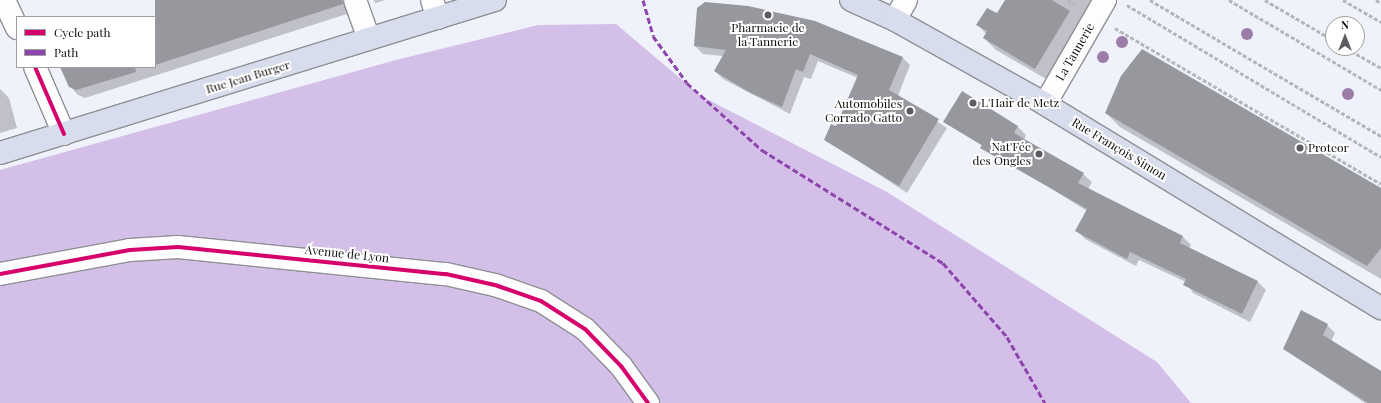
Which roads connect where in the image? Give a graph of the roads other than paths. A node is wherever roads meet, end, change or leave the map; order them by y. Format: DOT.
graph roads {
  1 [pos="4,0"];
  2 [pos="355,0"];
  3 [pos="495,0"];
  4 [pos="851,0"];
  5 [pos="906,0"];
  6 [pos="1113,1"];
  7 [pos="435,9"];
  8 [pos="895,20"];
  9 [pos="16,26"];
  10 [pos="369,39"];
  11 [pos="35,68"];
  12 [pos="1045,104"];
  13 [pos="64,134"];
  14 [pos="0,153"];
  15 [pos="0,274"];
  16 [pos="1379,301"];
  17 [pos="648,403"];
  1 -- 9 [label="street"];
  2 -- 10 [label="street"];
  3 -- 7 [label="main road, Rue Jean Burger"];
  4 -- 8 [label="main road, Rue François Simon"];
  5 -- 8 [label="street"];
  6 -- 12 [label="street, La Tannerie"];
  7 -- 10 [label="main road, Rue Jean Burger"];
  8 -- 12 [label="main road, Rue François Simon"];
  10 -- 13 [label="main road, Rue Jean Burger"];
  11 -- 13 [label="street"];
  12 -- 16 [label="main road, Rue François Simon"];
  13 -- 14 [label="main road, Rue Jean Burger"];
  15 -- 17 [label="street, Avenue de Lyon"];
}
